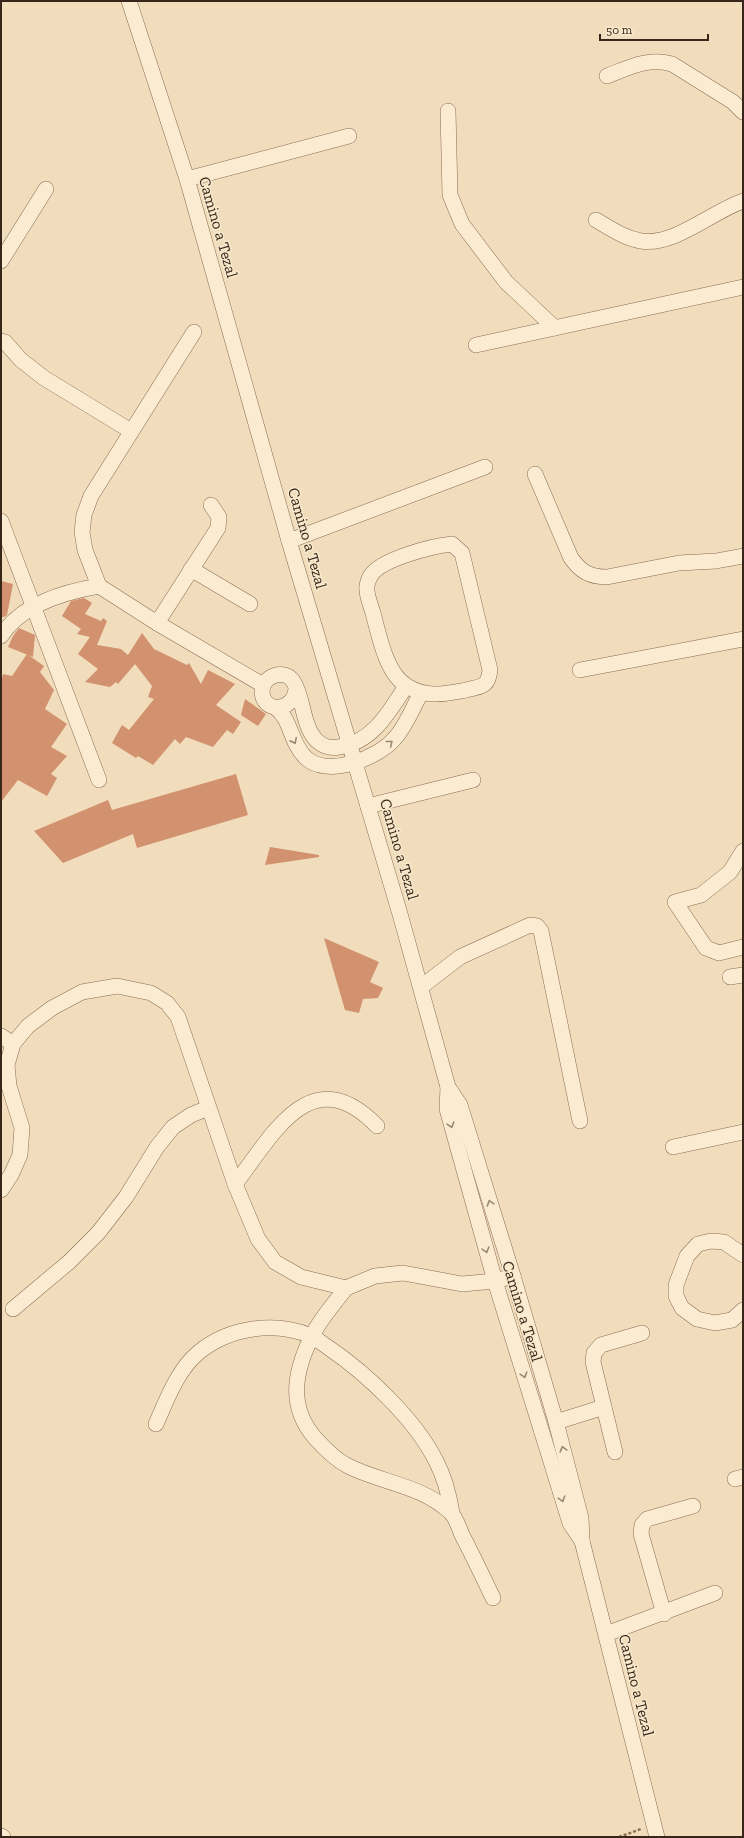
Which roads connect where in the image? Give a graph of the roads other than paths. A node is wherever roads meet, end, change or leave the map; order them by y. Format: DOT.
graph roads {
  1 [pos="129,1"];
  2 [pos="606,76"];
  3 [pos="448,111"];
  4 [pos="743,112"];
  5 [pos="349,136"];
  6 [pos="186,179"];
  7 [pos="46,189"];
  8 [pos="743,201"];
  9 [pos="596,220"];
  10 [pos="1,261"];
  11 [pos="743,287"];
  12 [pos="555,328"];
  13 [pos="194,332"];
  14 [pos="2,338"];
  15 [pos="476,345"];
  16 [pos="131,431"];
  17 [pos="485,467"];
  18 [pos="535,474"];
  19 [pos="211,505"];
  20 [pos="1,520"];
  21 [pos="289,541"];
  22 [pos="743,556"];
  23 [pos="191,569"];
  24 [pos="99,586"];
  25 [pos="250,604"];
  26 [pos="33,608"];
  27 [pos="157,623"];
  28 [pos="1,636"];
  29 [pos="743,639"];
  30 [pos="580,670"];
  31 [pos="263,685"];
  32 [pos="406,686"];
  33 [pos="296,689"];
  34 [pos="421,693"];
  35 [pos="276,708"];
  36 [pos="351,745"];
  37 [pos="357,763"];
  38 [pos="99,780"];
  39 [pos="473,780"];
  40 [pos="368,806"];
  41 [pos="743,851"];
  42 [pos="743,948"];
  43 [pos="421,987"];
  44 [pos="7,1040"];
  45 [pos="448,1087"];
  46 [pos="208,1108"];
  47 [pos="580,1122"];
  48 [pos="377,1126"];
  49 [pos="743,1132"];
  50 [pos="673,1147"];
  51 [pos="235,1184"];
  52 [pos="1,1190"];
  53 [pos="743,1255"];
  54 [pos="513,1276"];
  55 [pos="495,1281"];
  56 [pos="346,1288"];
  57 [pos="13,1309"];
  58 [pos="743,1310"];
  59 [pos="642,1333"];
  60 [pos="311,1336"];
  61 [pos="604,1407"];
  62 [pos="556,1422"];
  63 [pos="156,1424"];
  64 [pos="615,1452"];
  65 [pos="693,1506"];
  66 [pos="452,1513"];
  67 [pos="582,1541"];
  68 [pos="715,1593"];
  69 [pos="493,1598"];
  70 [pos="664,1614"];
  71 [pos="606,1634"];
  72 [pos="656,1831"];
  1 -- 6 [label="street, Camino a Tezal"];
  2 -- 4 [label="street"];
  3 -- 12 [label="street"];
  5 -- 6 [label="street"];
  6 -- 21 [label="street, Camino a Tezal"];
  7 -- 10 [label="street"];
  8 -- 9 [label="street"];
  11 -- 12 [label="street"];
  12 -- 15 [label="street"];
  13 -- 16 [label="street"];
  14 -- 16 [label="street"];
  16 -- 24 [label="street"];
  17 -- 21 [label="street"];
  18 -- 22 [label="street"];
  19 -- 23 [label="street"];
  20 -- 26 [label="street"];
  21 -- 36 [label="street, Camino a Tezal"];
  23 -- 25 [label="street"];
  23 -- 27 [label="street"];
  24 -- 26 [label="street"];
  24 -- 27 [label="street"];
  26 -- 28 [label="street"];
  26 -- 38 [label="street"];
  27 -- 31 [label="street"];
  29 -- 30 [label="street"];
  31 -- 33 [label="street"];
  31 -- 35 [label="street"];
  32 -- 34 [label="street"];
  32 -- 34 [label="street"];
  32 -- 36 [label="street"];
  33 -- 35 [label="street"];
  33 -- 36 [label="street"];
  37 -- 34 [label="street, one-way"];
  35 -- 37 [label="street, one-way"];
  36 -- 37 [label="street, Camino a Tezal"];
  37 -- 40 [label="street, Camino a Tezal"];
  39 -- 40 [label="street"];
  40 -- 43 [label="street, Camino a Tezal"];
  41 -- 42 [label="street"];
  43 -- 45 [label="street, Camino a Tezal"];
  43 -- 47 [label="street"];
  44 -- 46 [label="street"];
  44 -- 52 [label="street"];
  54 -- 45 [label="street, Camino a Tezal, one-way"];
  45 -- 55 [label="street, Camino a Tezal, one-way"];
  46 -- 51 [label="street"];
  46 -- 57 [label="street"];
  48 -- 51 [label="street"];
  49 -- 50 [label="street"];
  51 -- 56 [label="street"];
  53 -- 58 [label="street"];
  54 -- 55 [label="street"];
  54 -- 62 [label="street, Camino a Tezal"];
  55 -- 56 [label="street"];
  55 -- 67 [label="street, Camino a Tezal, one-way"];
  56 -- 60 [label="street"];
  59 -- 61 [label="street"];
  60 -- 63 [label="street"];
  60 -- 66 [label="street"];
  60 -- 66 [label="street"];
  61 -- 62 [label="street"];
  61 -- 64 [label="street"];
  67 -- 62 [label="street, Camino a Tezal, one-way"];
  65 -- 70 [label="street"];
  66 -- 69 [label="street"];
  67 -- 71 [label="street, Camino a Tezal"];
  68 -- 70 [label="street"];
  70 -- 71 [label="street"];
  71 -- 72 [label="street, Camino a Tezal"];
}
